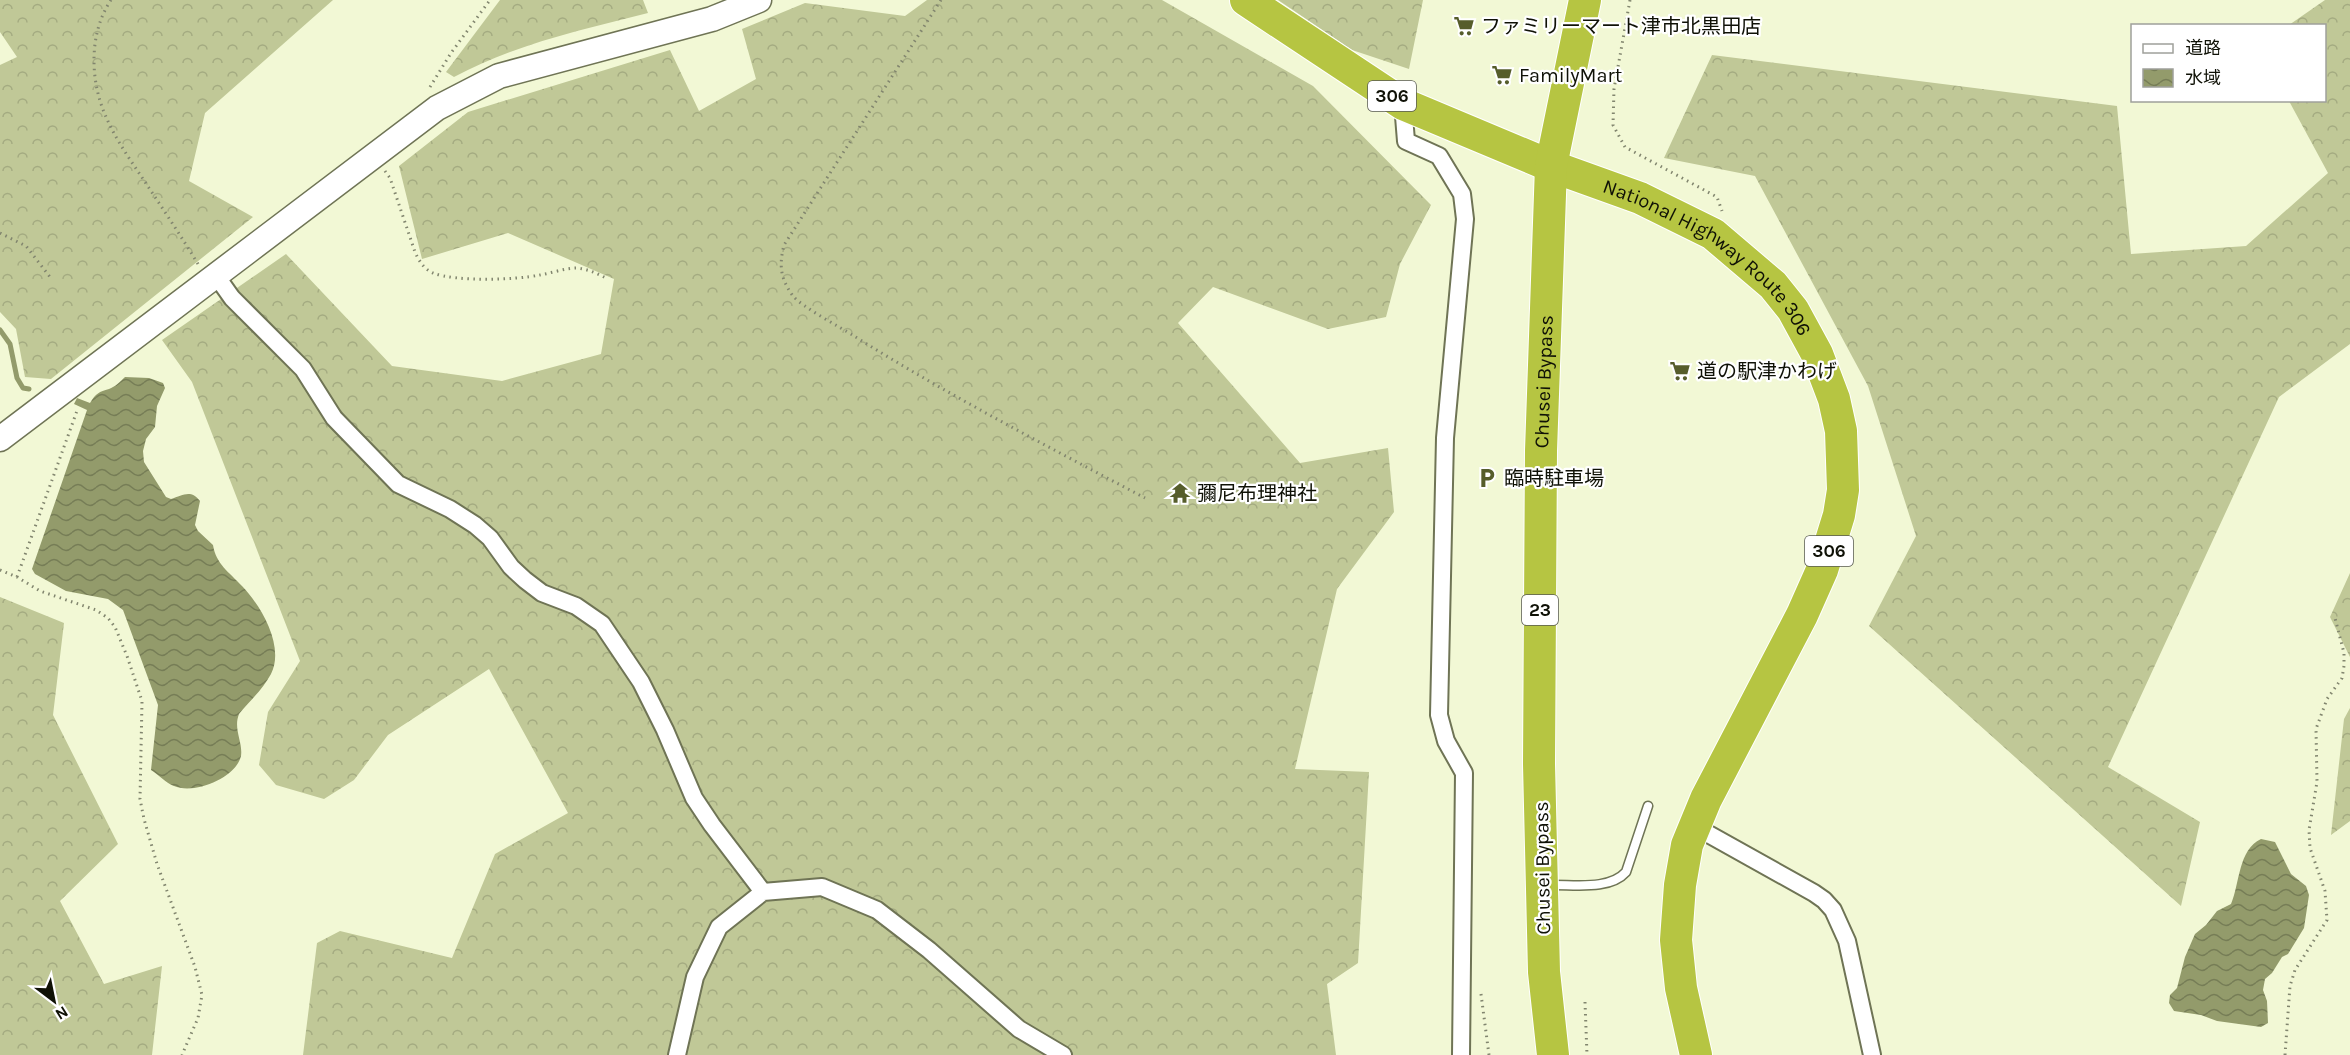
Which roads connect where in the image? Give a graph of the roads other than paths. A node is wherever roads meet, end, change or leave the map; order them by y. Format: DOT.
graph roads {
  1 [pos="759,0"];
  2 [pos="1246,0"];
  3 [pos="1585,0"];
  4 [pos="1403,104"];
  5 [pos="1551,166"];
  6 [pos="212,277"];
  7 [pos="0,439"];
  8 [pos="1648,806"];
  9 [pos="1694,826"];
  10 [pos="1542,885"];
  11 [pos="763,892"];
  12 [pos="677,1055"];
  13 [pos="1063,1055"];
  14 [pos="1461,1055"];
  15 [pos="1552,1055"];
  16 [pos="1696,1055"];
  17 [pos="1872,1055"];
  1 -- 6 [label="street"];
  2 -- 4 [label="highway, National Highway Route 306 / 306"];
  3 -- 5 [label="highway, Chusei Bypass / 23"];
  4 -- 5 [label="highway, National Highway Route 306 / 306"];
  4 -- 14 [label="street"];
  5 -- 9 [label="highway, National Highway Route 306 / 306"];
  5 -- 10 [label="highway, Chusei Bypass / 23"];
  6 -- 7 [label="street"];
  6 -- 11 [label="street"];
  8 -- 10 [label="lane"];
  9 -- 16 [label="highway, National Highway Route 306 / 306"];
  9 -- 17 [label="street"];
  10 -- 15 [label="highway, Chusei Bypass / 23"];
  11 -- 12 [label="street"];
  11 -- 13 [label="street"];
}
